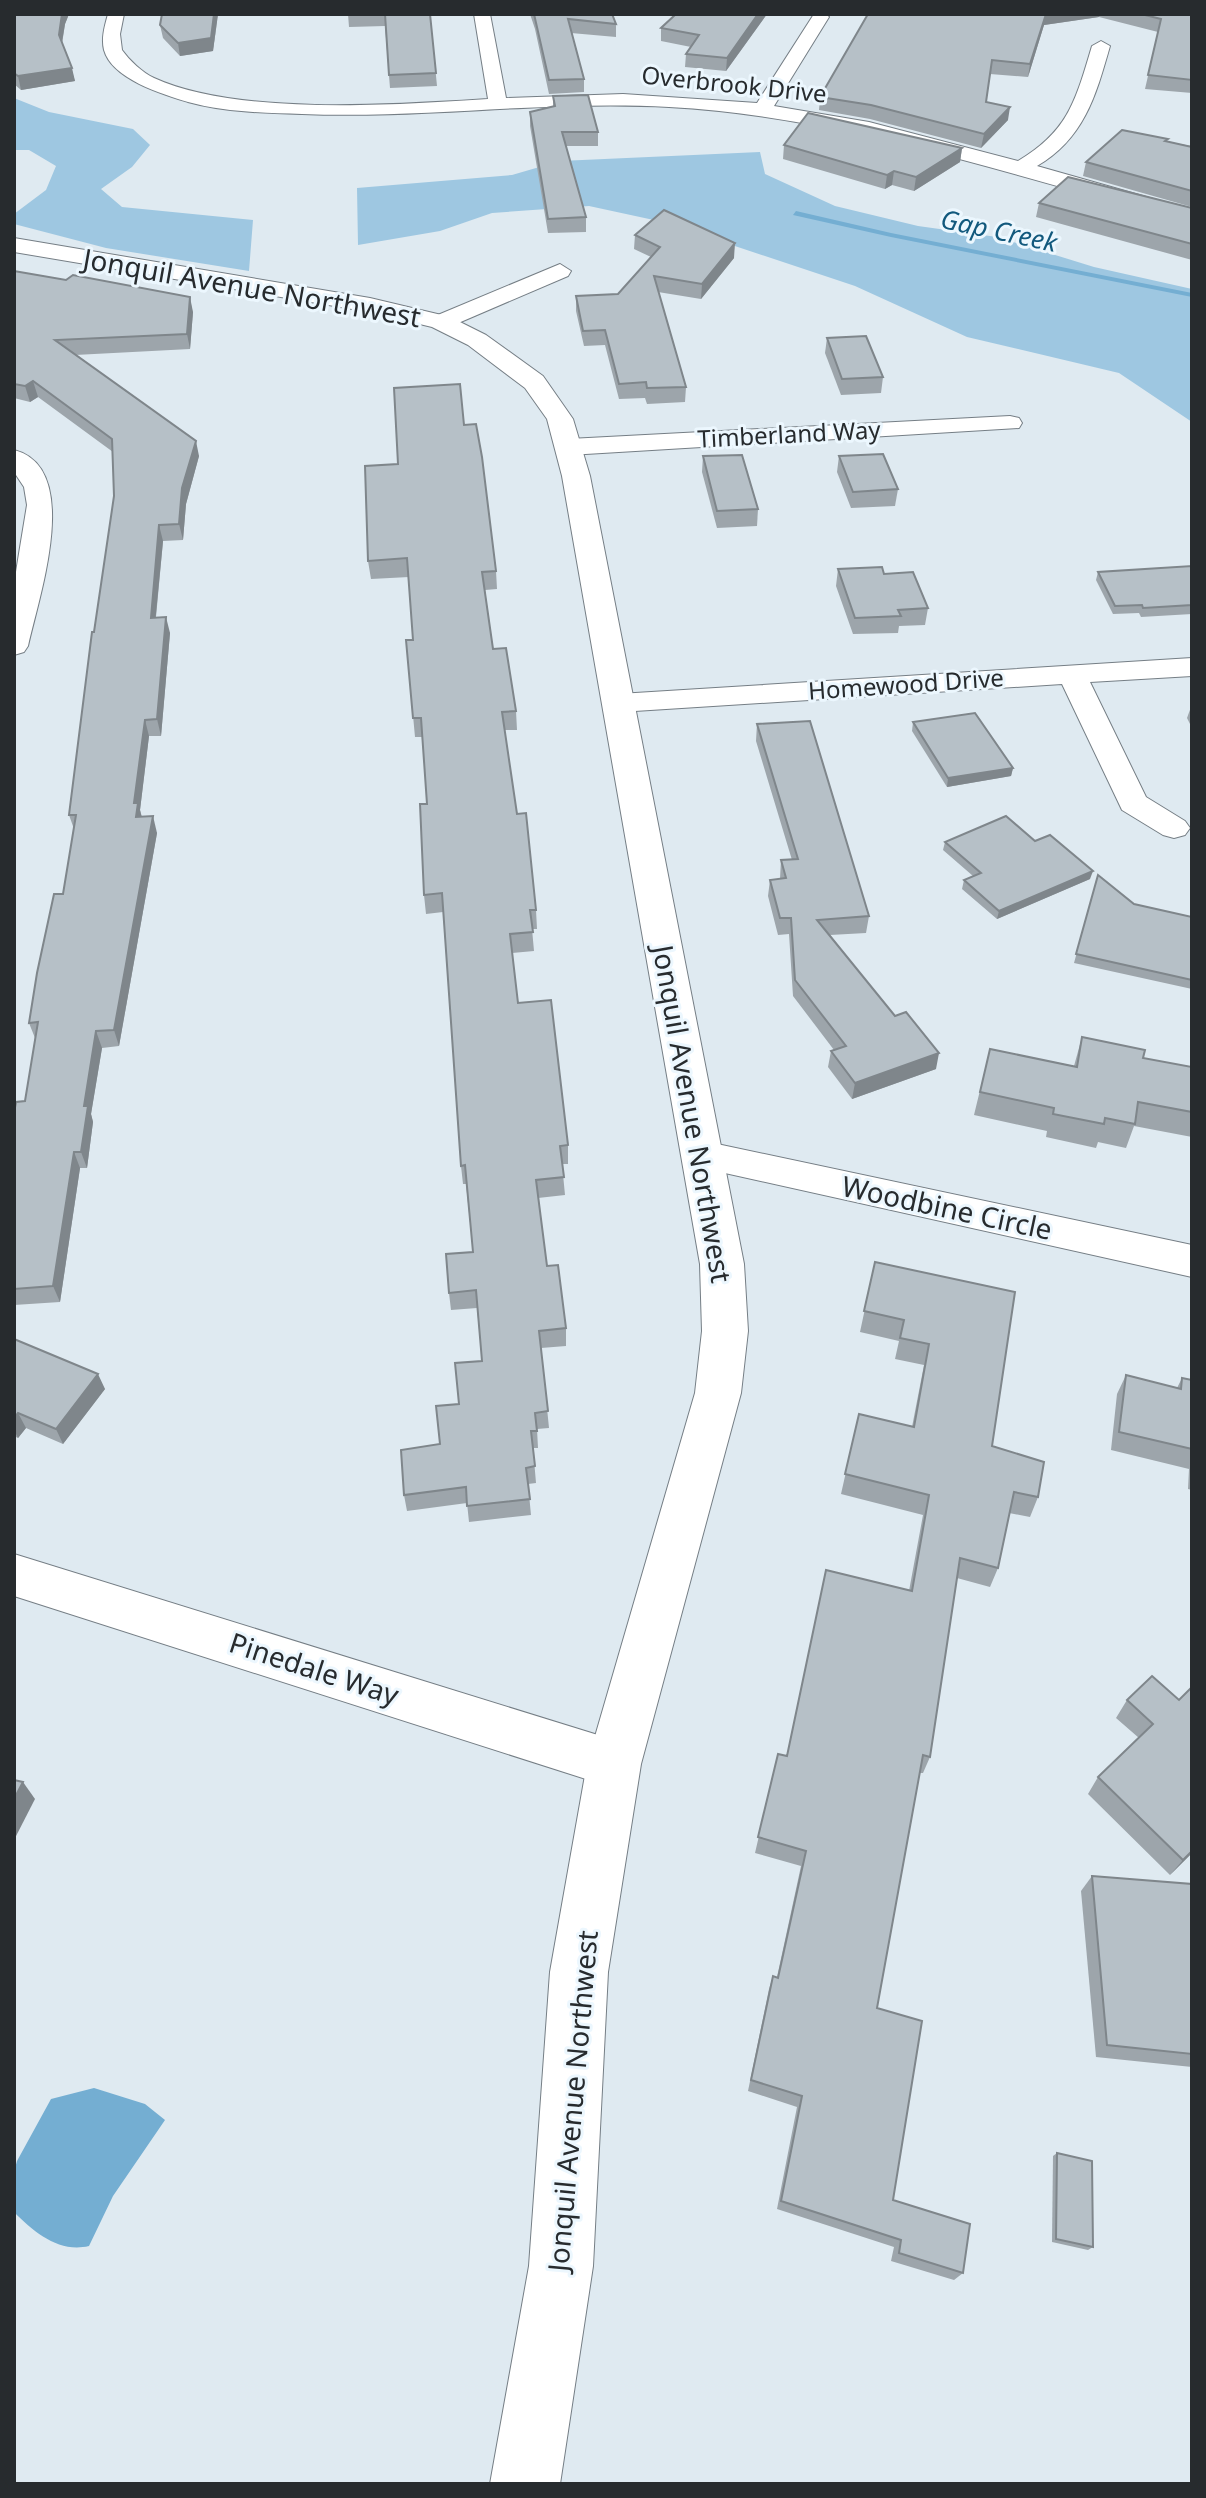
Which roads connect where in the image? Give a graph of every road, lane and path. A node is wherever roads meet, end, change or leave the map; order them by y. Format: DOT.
graph roads {
  1 [pos="116,14"];
  2 [pos="482,14"];
  3 [pos="820,17"];
  4 [pos="1101,46"];
  5 [pos="498,103"];
  6 [pos="762,110"];
  7 [pos="1020,168"];
  8 [pos="1192,216"];
  9 [pos="14,245"];
  10 [pos="560,271"];
  11 [pos="441,322"];
  12 [pos="1010,423"];
  13 [pos="569,447"];
  14 [pos="14,458"];
  15 [pos="14,646"];
  16 [pos="1192,667"];
  17 [pos="1072,675"];
  18 [pos="619,703"];
  19 [pos="1174,828"];
  20 [pos="703,1155"];
  21 [pos="1192,1261"];
  22 [pos="14,1575"];
  23 [pos="614,1764"];
  24 [pos="525,2484"];
  1 -- 5 [label="street, Overbrook Drive"];
  2 -- 5 [label="street"];
  3 -- 6 [label="street"];
  4 -- 7 [label="street"];
  5 -- 6 [label="street, Overbrook Drive"];
  6 -- 7 [label="street, Overbrook Drive"];
  7 -- 8 [label="street, Overbrook Drive"];
  9 -- 11 [label="street, Jonquil Avenue Northwest"];
  10 -- 11 [label="street"];
  11 -- 13 [label="street, Jonquil Avenue Northwest"];
  12 -- 13 [label="street, Timberland Way"];
  13 -- 18 [label="street, Jonquil Avenue Northwest"];
  14 -- 15 [label="street"];
  16 -- 17 [label="street, Homewood Drive"];
  17 -- 18 [label="street, Homewood Drive"];
  17 -- 19 [label="street"];
  18 -- 20 [label="street, Jonquil Avenue Northwest"];
  20 -- 21 [label="street, Woodbine Circle"];
  20 -- 23 [label="street, Jonquil Avenue Northwest"];
  22 -- 23 [label="street, Pinedale Way"];
  23 -- 24 [label="street, Jonquil Avenue Northwest"];
}
